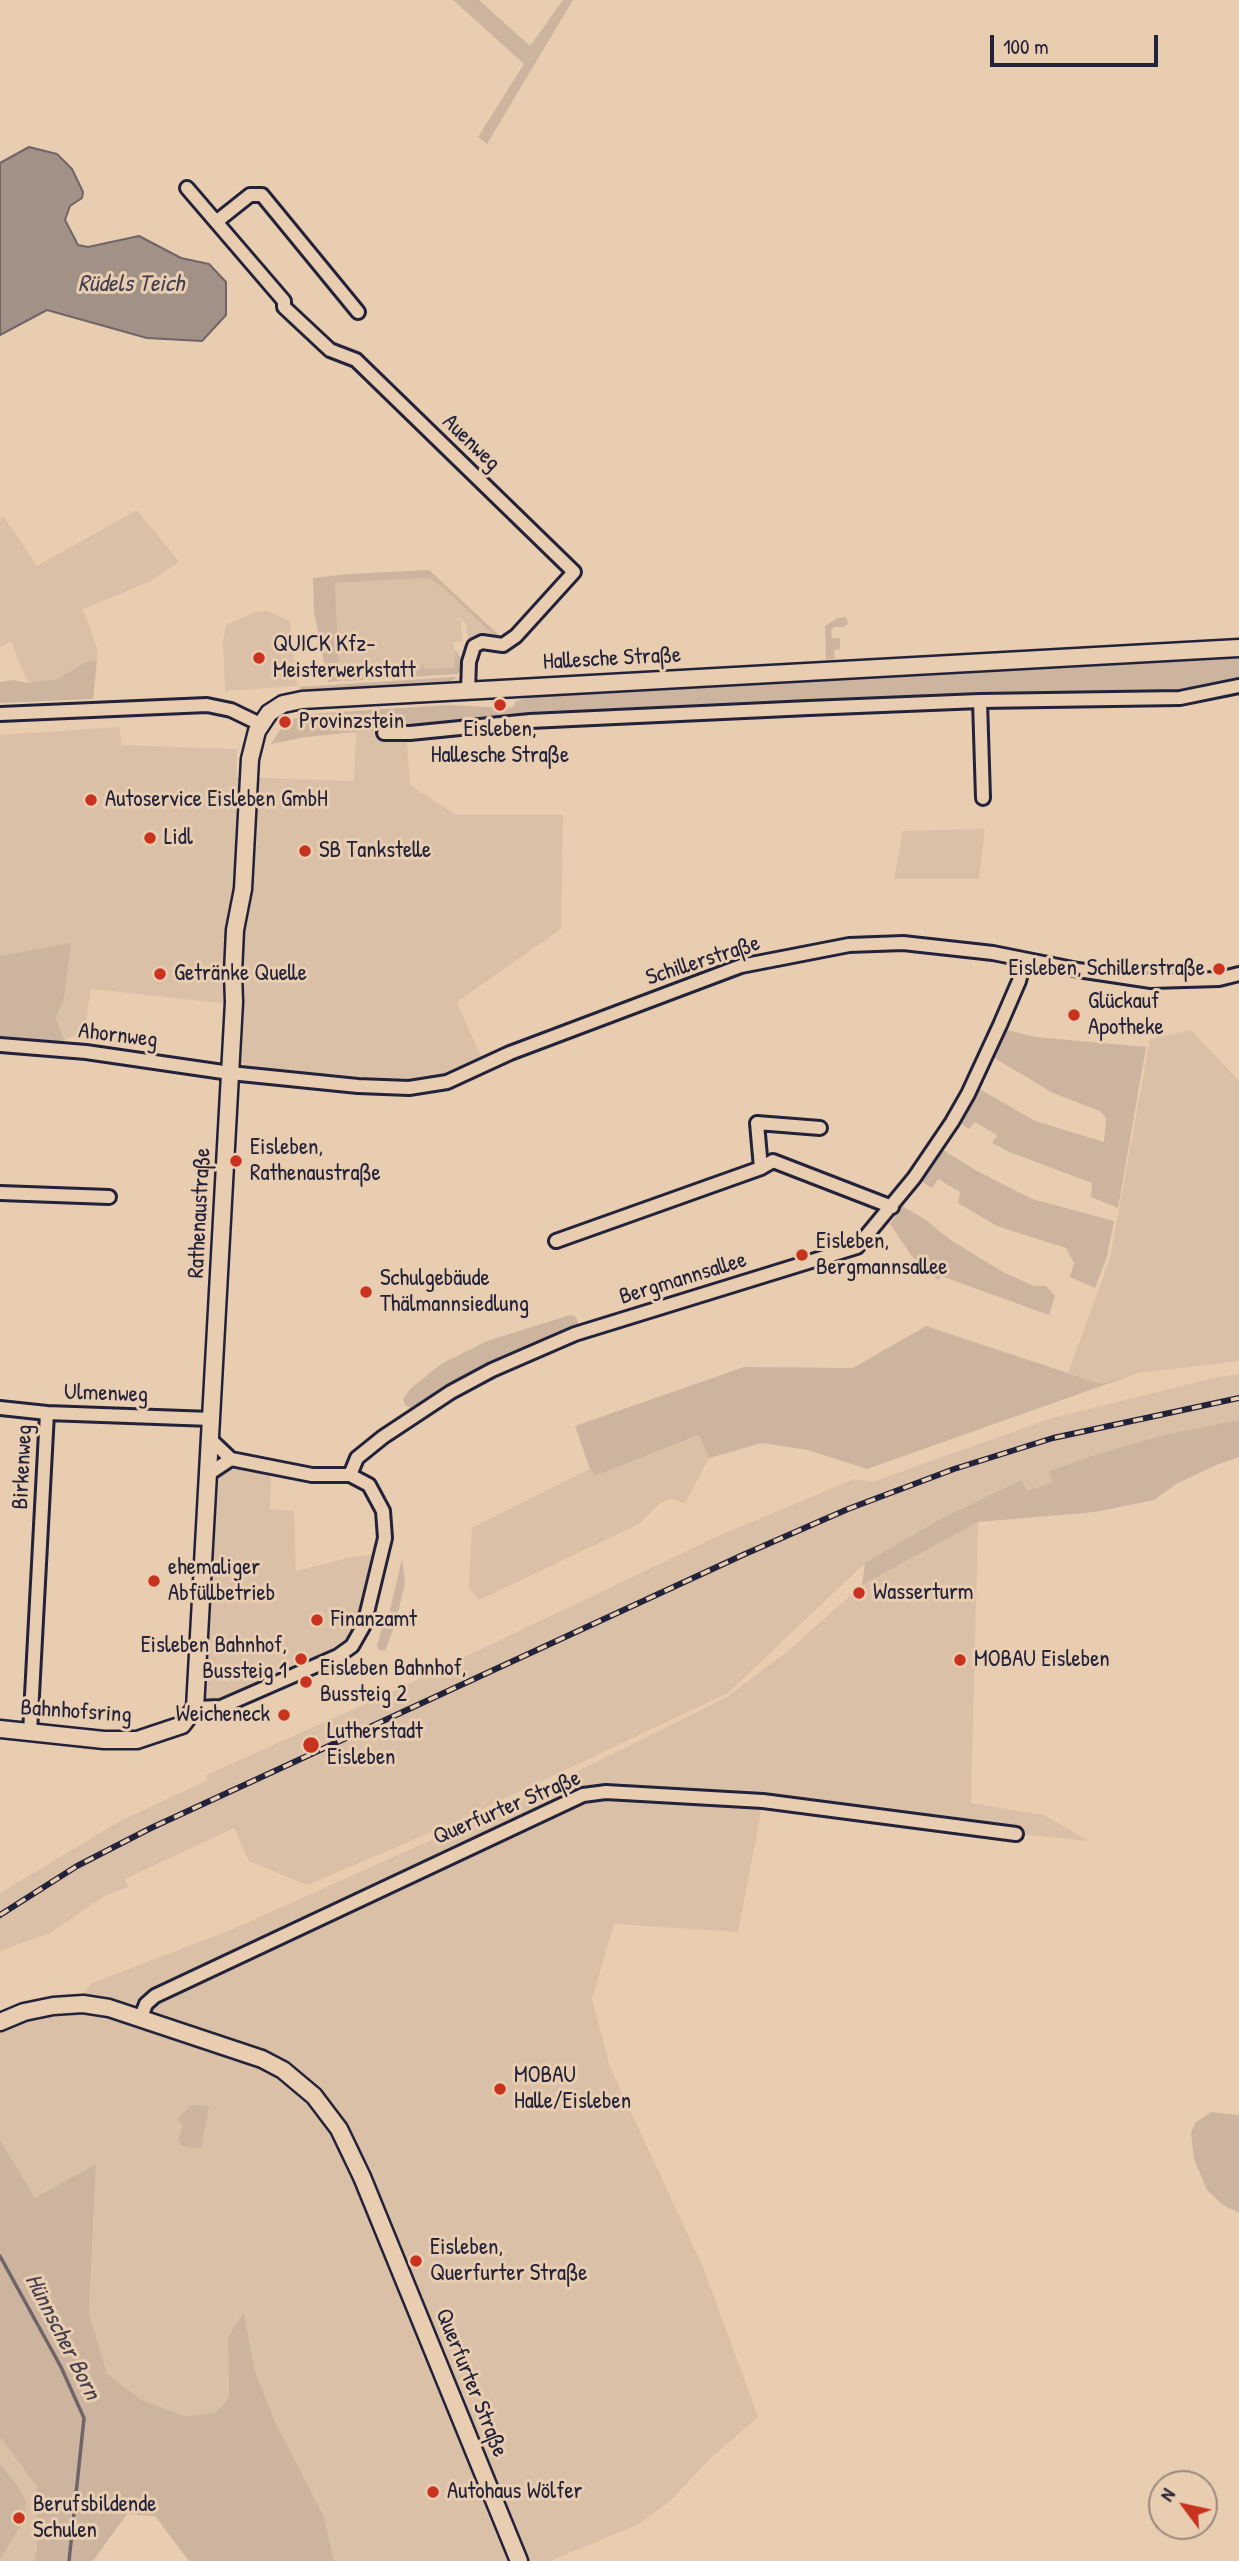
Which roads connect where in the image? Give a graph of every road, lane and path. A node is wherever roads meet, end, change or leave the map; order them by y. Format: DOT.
graph roads {
  1 [pos="187,188"];
  2 [pos="216,222"];
  3 [pos="358,312"];
  4 [pos="1239,648"];
  5 [pos="1239,686"];
  6 [pos="468,691"];
  7 [pos="980,701"];
  8 [pos="0,713"];
  9 [pos="260,724"];
  10 [pos="384,733"];
  11 [pos="983,798"];
  12 [pos="1024,961"];
  13 [pos="1238,976"];
  14 [pos="0,1045"];
  15 [pos="230,1073"];
  16 [pos="820,1128"];
  17 [pos="761,1168"];
  18 [pos="0,1193"];
  19 [pos="109,1197"];
  20 [pos="892,1207"];
  21 [pos="556,1241"];
  22 [pos="0,1408"];
  23 [pos="47,1413"];
  24 [pos="211,1419"];
  25 [pos="210,1439"];
  26 [pos="231,1459"];
  27 [pos="207,1475"];
  28 [pos="350,1475"];
  29 [pos="195,1708"];
  30 [pos="0,1729"];
  31 [pos="30,1733"];
  32 [pos="1016,1834"];
  33 [pos="141,2017"];
  34 [pos="0,2022"];
  35 [pos="519,2561"];
  1 -- 2 [label="street, Auenweg"];
  2 -- 3 [label="street"];
  2 -- 6 [label="street, Auenweg"];
  4 -- 6 [label="main road, Hallesche Straße"];
  5 -- 7 [label="street"];
  6 -- 9 [label="main road, Hallesche Straße"];
  7 -- 10 [label="street"];
  7 -- 11 [label="street"];
  8 -- 9 [label="street"];
  9 -- 15 [label="main road, Rathenaustraße"];
  12 -- 13 [label="street, Schillerstraße"];
  12 -- 15 [label="street, Schillerstraße"];
  12 -- 20 [label="street, Bergmannsallee"];
  14 -- 15 [label="street, Ahornweg"];
  15 -- 24 [label="main road, Rathenaustraße"];
  16 -- 17 [label="street"];
  17 -- 20 [label="street"];
  17 -- 21 [label="street"];
  18 -- 19 [label="street"];
  20 -- 28 [label="street, Bergmannsallee"];
  22 -- 23 [label="street, Ulmenweg"];
  23 -- 24 [label="street, Ulmenweg"];
  23 -- 31 [label="street, Birkenweg"];
  24 -- 25 [label="main road, Rathenaustraße"];
  25 -- 26 [label="street"];
  25 -- 27 [label="main road, Rathenaustraße"];
  26 -- 27 [label="street"];
  26 -- 28 [label="street"];
  27 -- 29 [label="main road, Rathenaustraße"];
  28 -- 29 [label="street"];
  29 -- 31 [label="main road, Bahnhofsring"];
  30 -- 31 [label="main road, Bahnhofsring"];
  32 -- 33 [label="street, Querfurter Straße"];
  33 -- 34 [label="main road, Querfurter Straße"];
  33 -- 35 [label="main road, Querfurter Straße"];
}
